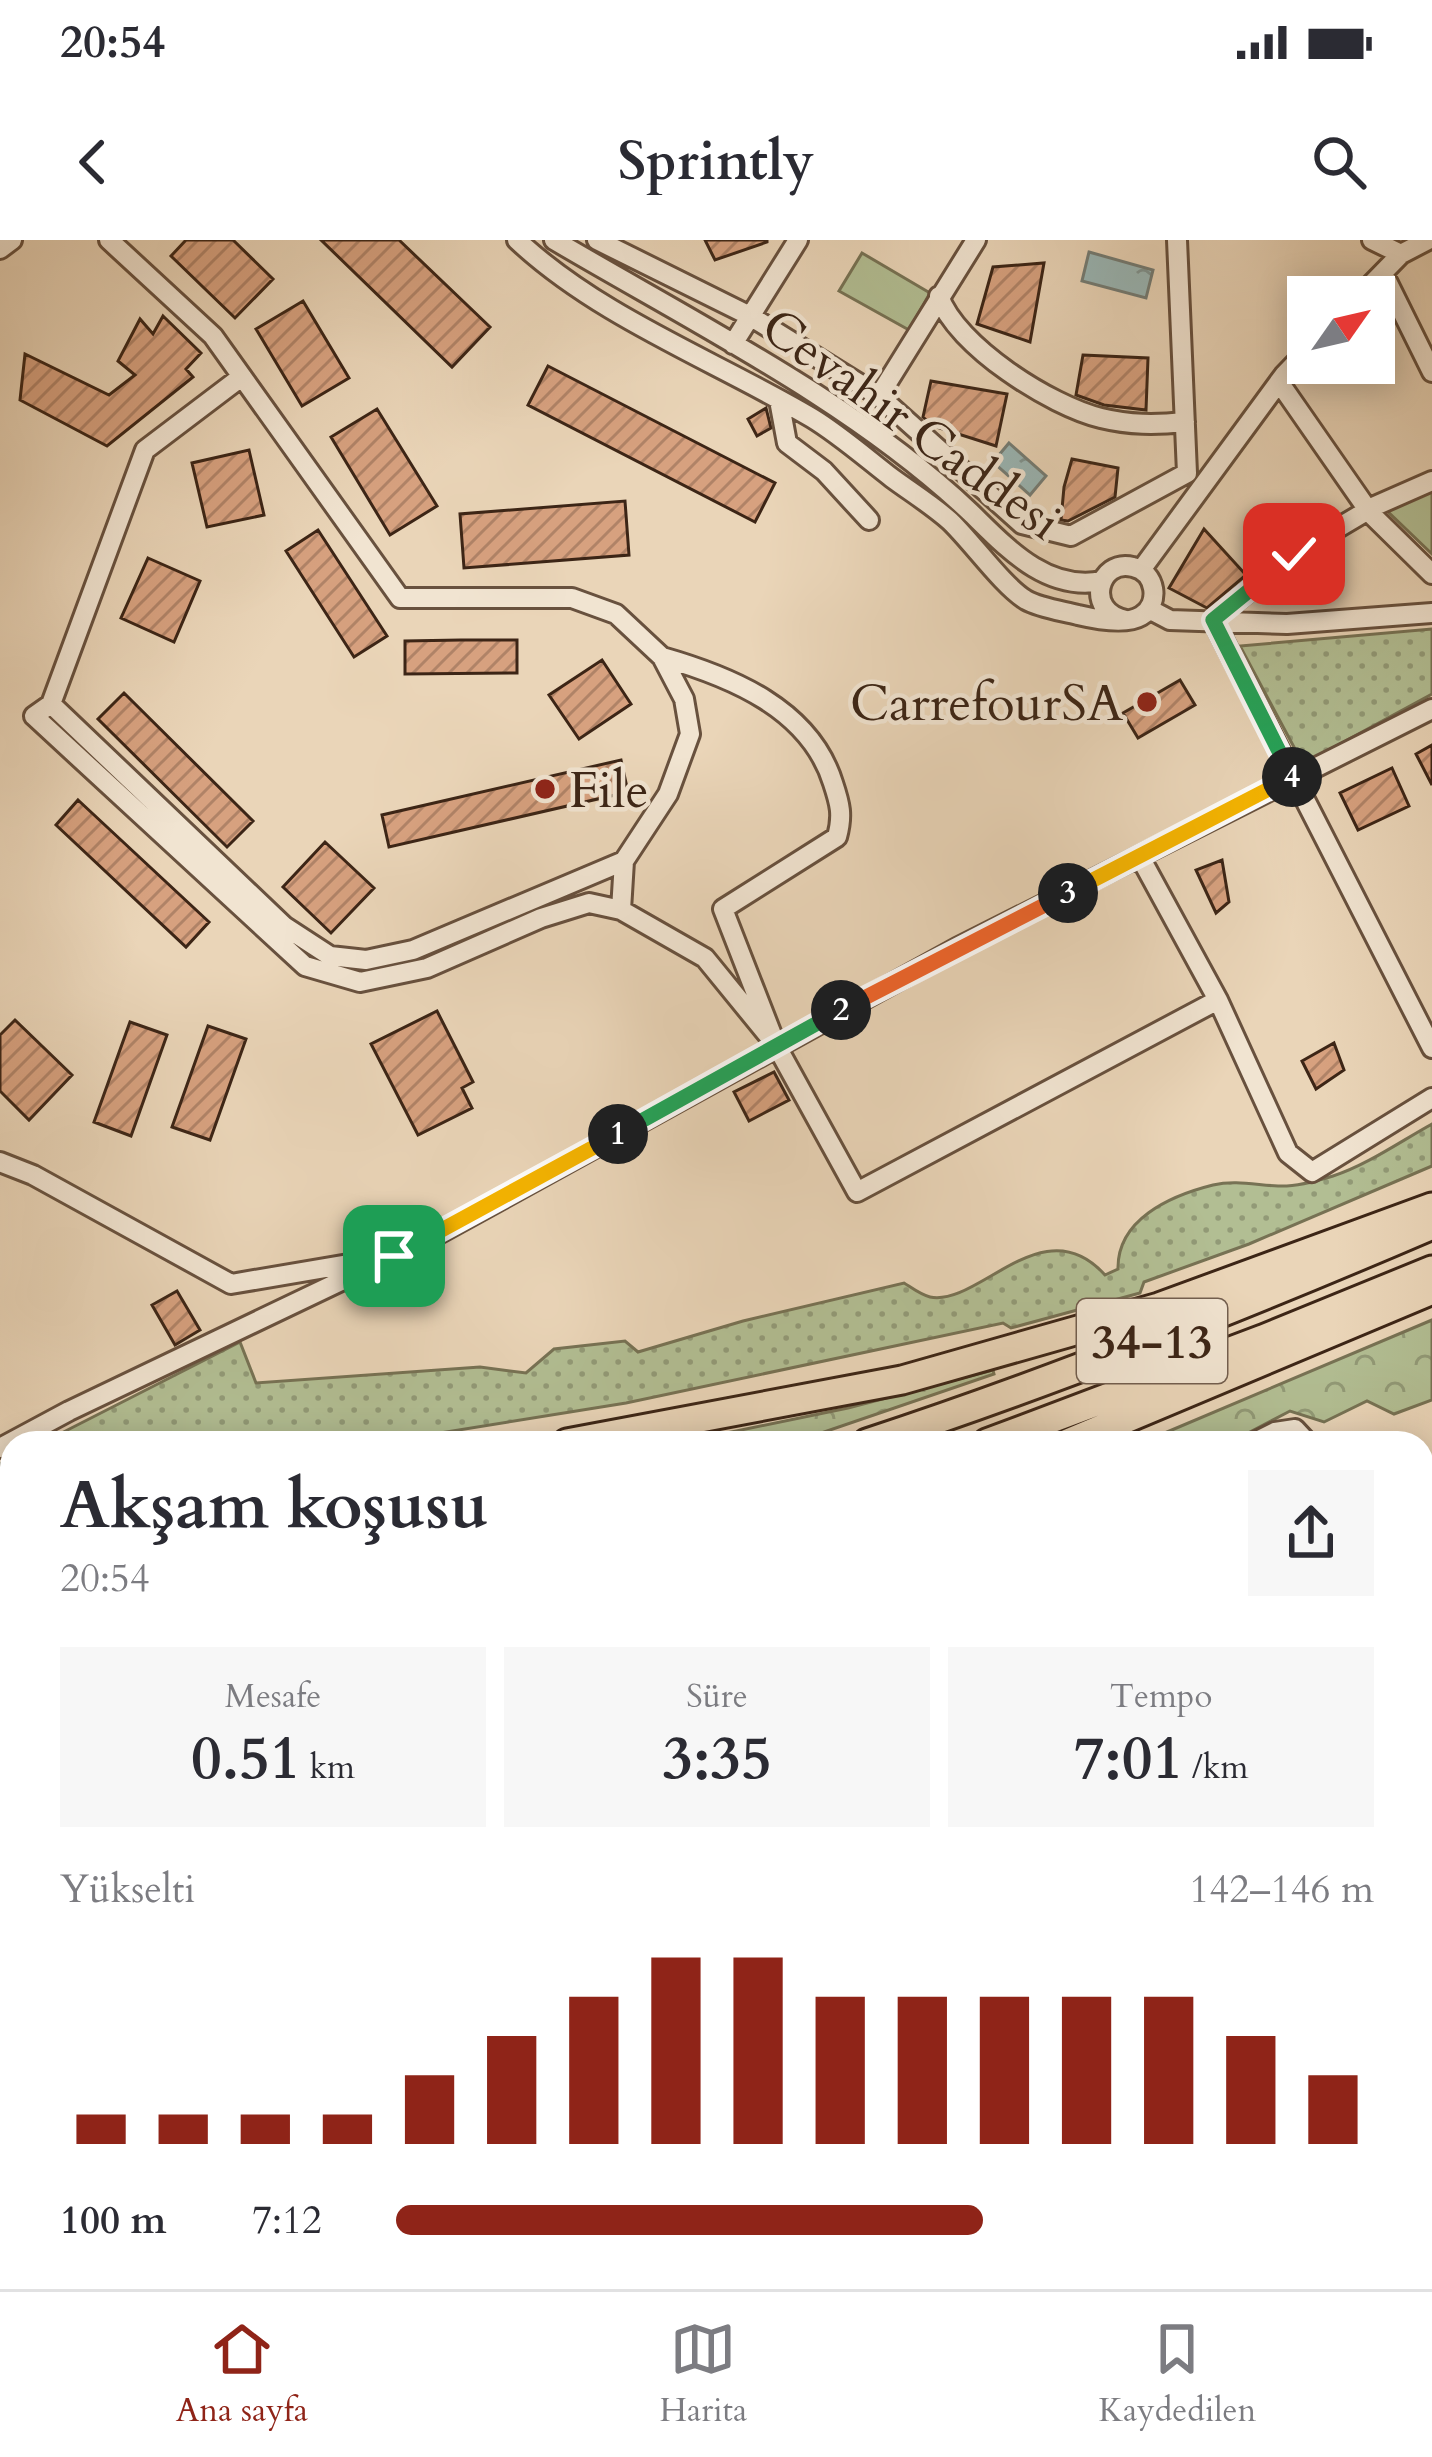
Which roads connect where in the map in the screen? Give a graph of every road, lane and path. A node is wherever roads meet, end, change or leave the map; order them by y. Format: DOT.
graph roads {
  1 [pos="12,240"];
  2 [pos="109,240"];
  3 [pos="517,240"];
  4 [pos="554,240"];
  5 [pos="597,240"];
  6 [pos="799,240"];
  7 [pos="976,240"];
  8 [pos="1178,240"];
  9 [pos="1372,240"];
  10 [pos="1428,240"];
  11 [pos="0,249"];
  12 [pos="1401,254"];
  13 [pos="1383,273"];
  14 [pos="1380,276"];
  15 [pos="939,296"];
  16 [pos="751,316"];
  17 [pos="733,344"];
  18 [pos="1432,372"];
  19 [pos="1287,373"];
  20 [pos="240,378"];
  21 [pos="1279,382"];
  22 [pos="879,396"];
  23 [pos="779,400"];
  24 [pos="1185,422"];
  25 [pos="1432,482"];
  26 [pos="1367,510"];
  27 [pos="869,520"];
  28 [pos="1141,570"];
  29 [pos="1432,574"];
  30 [pos="1102,581"];
  31 [pos="1149,609"];
  32 [pos="1432,613"];
  33 [pos="1126,620"];
  34 [pos="1213,620"];
  35 [pos="662,657"];
  36 [pos="51,704"];
  37 [pos="1432,709"];
  38 [pos="1293,780"];
  39 [pos="1140,857"];
  40 [pos="624,861"];
  41 [pos="621,910"];
  42 [pos="1218,1000"];
  43 [pos="776,1045"];
  44 [pos="1432,1048"];
  45 [pos="1432,1098"];
  46 [pos="0,1162"];
  47 [pos="1432,1207"];
  48 [pos="1432,1226"];
  49 [pos="394,1256"];
  50 [pos="1432,1270"];
  51 [pos="1432,1290"];
  52 [pos="32,1431"];
  53 [pos="631,1431"];
  54 [pos="903,1431"];
  55 [pos="1019,1431"];
  56 [pos="1097,1431"];
  1 -- 11 [label="street"];
  2 -- 20 [label="street"];
  3 -- 23 [label="street, Cevahir Caddesi"];
  4 -- 17 [label="street, Cevahir Caddesi"];
  5 -- 16 [label="street"];
  6 -- 16 [label="street"];
  7 -- 15 [label="street"];
  8 -- 24 [label="street"];
  9 -- 12 [label="street"];
  10 -- 12 [label="street"];
  12 -- 13 [label="street"];
  13 -- 14 [label="street"];
  13 -- 18 [label="street"];
  15 -- 22 [label="street"];
  15 -- 24 [label="street"];
  16 -- 17 [label="street"];
  16 -- 22 [label="street"];
  17 -- 30 [label="street, Cevahir Caddesi"];
  19 -- 21 [label="street"];
  20 -- 35 [label="street"];
  20 -- 36 [label="street"];
  21 -- 26 [label="street"];
  21 -- 28 [label="street"];
  22 -- 24 [label="street"];
  23 -- 27 [label="street, Cevahir Caddesi"];
  23 -- 33 [label="street, Cevahir Caddesi"];
  25 -- 26 [label="street"];
  26 -- 29 [label="street"];
  26 -- 34 [label="street"];
  28 -- 30 [label="street, Cevahir Caddesi"];
  28 -- 31 [label="street"];
  30 -- 33 [label="street, Cevahir Caddesi"];
  31 -- 33 [label="street"];
  31 -- 34 [label="street"];
  32 -- 34 [label="street"];
  34 -- 38 [label="street"];
  35 -- 40 [label="street"];
  35 -- 43 [label="street"];
  36 -- 40 [label="street"];
  36 -- 41 [label="street"];
  37 -- 38 [label="street"];
  38 -- 39 [label="street"];
  38 -- 44 [label="street"];
  39 -- 42 [label="street"];
  39 -- 43 [label="street"];
  40 -- 41 [label="street"];
  41 -- 43 [label="street"];
  42 -- 43 [label="street"];
  42 -- 45 [label="street"];
  43 -- 49 [label="street"];
  46 -- 49 [label="street"];
  47 -- 53 [label="highway"];
  48 -- 54 [label="highway, 34-13"];
  49 -- 52 [label="street"];
  50 -- 55 [label="highway, 34-13"];
  51 -- 56 [label="highway"];
}
